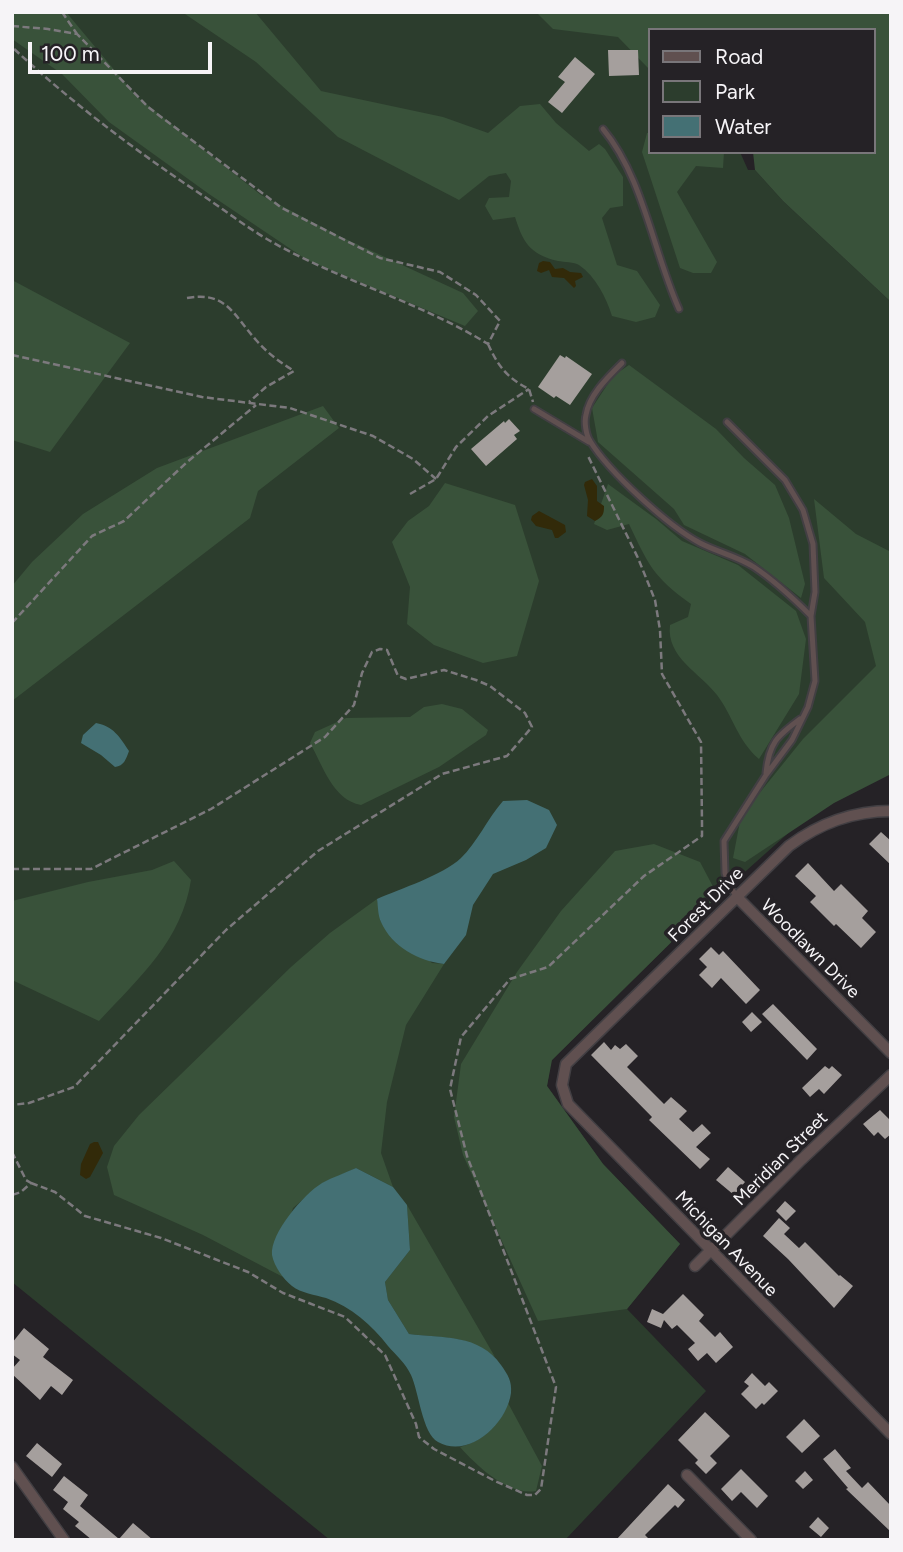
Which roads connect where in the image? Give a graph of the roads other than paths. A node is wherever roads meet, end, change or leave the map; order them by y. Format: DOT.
graph roads {
  1 [pos="603,129"];
  2 [pos="680,309"];
  3 [pos="622,363"];
  4 [pos="534,409"];
  5 [pos="727,422"];
  6 [pos="592,444"];
  7 [pos="811,616"];
  8 [pos="802,717"];
  9 [pos="766,775"];
  10 [pos="891,811"];
  11 [pos="737,897"];
  12 [pos="891,1053"];
  13 [pos="566,1064"];
  14 [pos="891,1075"];
  15 [pos="711,1252"];
  16 [pos="695,1266"];
  17 [pos="891,1434"];
  18 [pos="12,1467"];
  19 [pos="687,1475"];
  20 [pos="64,1540"];
  21 [pos="751,1540"];
  1 -- 2 [label="lane"];
  3 -- 6 [label="lane"];
  4 -- 6 [label="lane"];
  5 -- 7 [label="lane"];
  6 -- 7 [label="lane"];
  7 -- 8 [label="lane"];
  8 -- 9 [label="lane"];
  8 -- 9 [label="lane"];
  9 -- 11 [label="lane"];
  10 -- 11 [label="street, Forest Drive"];
  11 -- 12 [label="street, Woodlawn Drive"];
  11 -- 13 [label="street, Forest Drive"];
  13 -- 15 [label="street, Michigan Avenue"];
  14 -- 15 [label="street, Meridian Street"];
  15 -- 16 [label="street, Meridian Street"];
  15 -- 17 [label="street, Michigan Avenue"];
  18 -- 20 [label="street"];
  19 -- 21 [label="street"];
}
